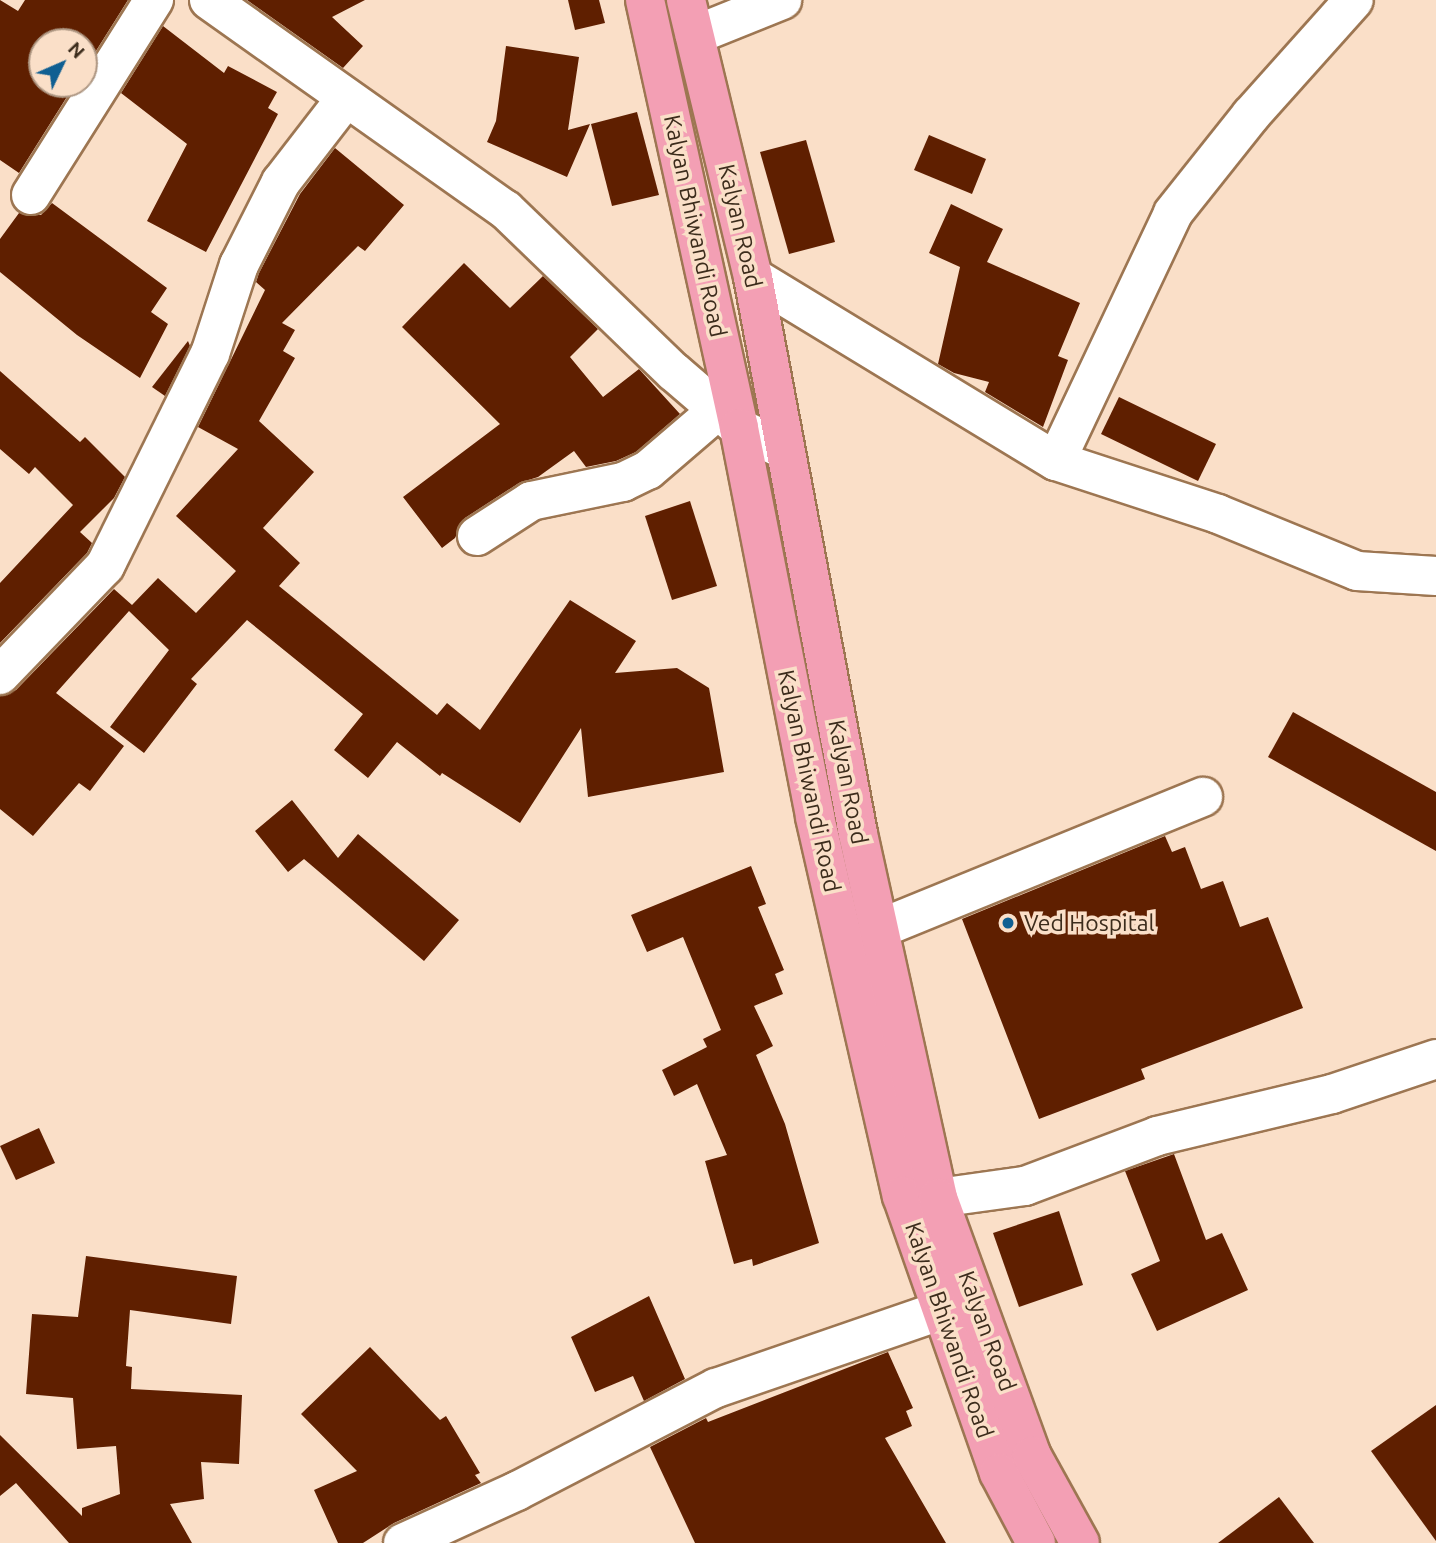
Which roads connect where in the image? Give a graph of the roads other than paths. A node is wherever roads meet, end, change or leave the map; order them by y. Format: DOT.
graph roads {
  1 [pos="154,0"];
  2 [pos="209,0"];
  3 [pos="645,0"];
  4 [pos="782,0"];
  5 [pos="1353,0"];
  6 [pos="690,18"];
  7 [pos="346,98"];
  8 [pos="31,195"];
  9 [pos="753,277"];
  10 [pos="729,419"];
  11 [pos="785,450"];
  12 [pos="1056,461"];
  13 [pos="477,536"];
  14 [pos="1436,576"];
  15 [pos="0,675"];
  16 [pos="1202,797"];
  17 [pos="879,929"];
  18 [pos="1436,1059"];
  19 [pos="938,1198"];
  20 [pos="942,1310"];
  21 [pos="403,1543"];
  22 [pos="1036,1543"];
  23 [pos="1080,1543"];
  1 -- 8 [label="street"];
  2 -- 7 [label="street"];
  3 -- 10 [label="highway, Kalyan Bhiwandi Road"];
  4 -- 6 [label="street"];
  5 -- 12 [label="street"];
  6 -- 9 [label="highway, Kalyan Road"];
  7 -- 10 [label="street"];
  7 -- 15 [label="street"];
  9 -- 11 [label="highway, Kalyan Road"];
  9 -- 12 [label="street"];
  10 -- 11 [label="street"];
  10 -- 13 [label="street"];
  10 -- 20 [label="highway, Kalyan Bhiwandi Road"];
  11 -- 17 [label="highway, Kalyan Road"];
  12 -- 14 [label="street"];
  16 -- 17 [label="street"];
  17 -- 19 [label="highway, Kalyan Road"];
  18 -- 19 [label="street"];
  19 -- 23 [label="highway, Kalyan Road"];
  20 -- 21 [label="street"];
  20 -- 22 [label="highway, Kalyan Bhiwandi Road"];
}
